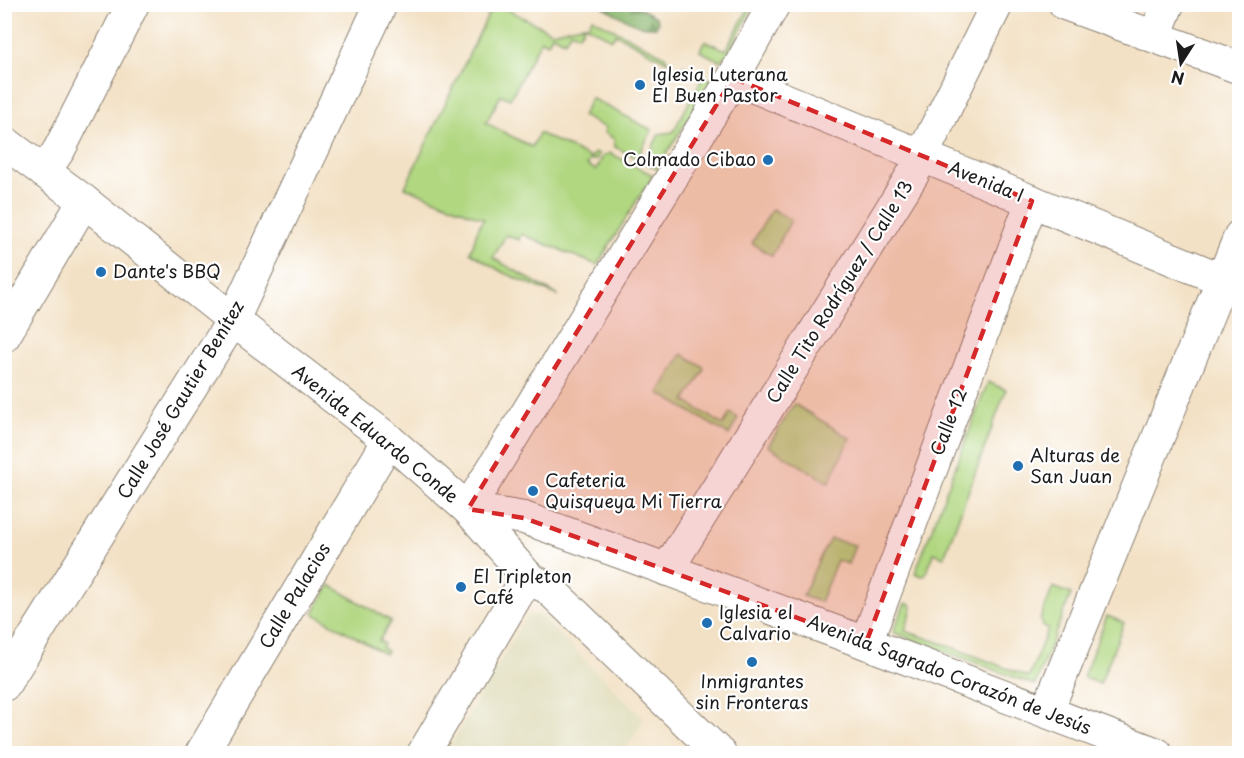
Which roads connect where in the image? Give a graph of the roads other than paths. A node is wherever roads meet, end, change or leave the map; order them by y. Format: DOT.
graph roads {
  1 [pos="133,4"];
  2 [pos="381,4"];
  3 [pos="774,4"];
  4 [pos="997,4"];
  5 [pos="1065,4"];
  6 [pos="1168,4"];
  7 [pos="1155,36"];
  8 [pos="1239,68"];
  9 [pos="733,78"];
  10 [pos="4,142"];
  11 [pos="923,156"];
  12 [pos="44,172"];
  13 [pos="84,201"];
  14 [pos="1032,201"];
  15 [pos="1239,236"];
  16 [pos="1230,283"];
  17 [pos="233,320"];
  18 [pos="4,336"];
  19 [pos="389,440"];
  20 [pos="468,509"];
  21 [pos="667,570"];
  22 [pos="530,579"];
  23 [pos="866,643"];
  24 [pos="4,686"];
  25 [pos="1047,711"];
  26 [pos="714,751"];
  27 [pos="201,753"];
  28 [pos="423,753"];
  29 [pos="1157,753"];
  1 -- 12 [label="street"];
  2 -- 17 [label="street, Calle José Gautier Benítez"];
  3 -- 9 [label="street"];
  4 -- 11 [label="street, Calle Tito Rodríguez / Calle 13"];
  5 -- 7 [label="street"];
  6 -- 7 [label="street"];
  7 -- 8 [label="street"];
  9 -- 11 [label="street, Avenida I"];
  9 -- 20 [label="street"];
  10 -- 12 [label="street, Avenida Eduardo Conde"];
  11 -- 14 [label="street, Avenida I"];
  11 -- 21 [label="street, Calle Tito Rodríguez / Calle 13"];
  12 -- 13 [label="street, Avenida Eduardo Conde"];
  13 -- 17 [label="street, Avenida Eduardo Conde"];
  13 -- 18 [label="street"];
  14 -- 16 [label="street, Avenida I"];
  14 -- 23 [label="street, Calle 12"];
  15 -- 16 [label="street"];
  16 -- 25 [label="street"];
  17 -- 19 [label="street, Avenida Eduardo Conde"];
  17 -- 24 [label="street, Calle José Gautier Benítez"];
  19 -- 20 [label="street, Avenida Eduardo Conde"];
  19 -- 27 [label="street, Calle Palacios"];
  20 -- 21 [label="street, Avenida Sagrado Corazón de Jesús"];
  20 -- 22 [label="street, Avenida Eduardo Conde"];
  21 -- 23 [label="street, Avenida Sagrado Corazón de Jesús"];
  22 -- 26 [label="street, Avenida Eduardo Conde"];
  22 -- 28 [label="street"];
  23 -- 25 [label="street, Avenida Sagrado Corazón de Jesús"];
  25 -- 29 [label="street, Avenida Sagrado Corazón de Jesús"];
}
